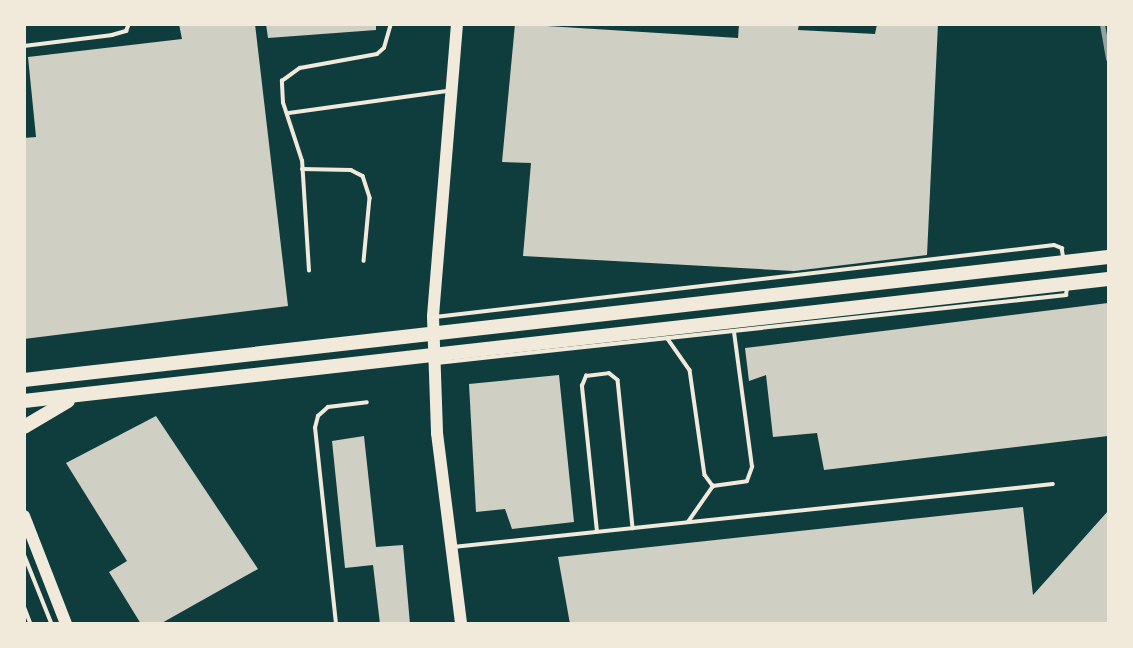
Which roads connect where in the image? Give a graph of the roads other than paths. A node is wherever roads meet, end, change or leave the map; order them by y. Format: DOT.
graph roads {
  1 [pos="129,24"];
  2 [pos="391,24"];
  3 [pos="457,24"];
  4 [pos="24,46"];
  5 [pos="450,91"];
  6 [pos="288,113"];
  7 [pos="302,169"];
  8 [pos="1108,257"];
  9 [pos="363,261"];
  10 [pos="1065,264"];
  11 [pos="309,271"];
  12 [pos="1066,278"];
  13 [pos="1108,279"];
  14 [pos="433,317"];
  15 [pos="734,332"];
  16 [pos="667,338"];
  17 [pos="434,363"];
  18 [pos="24,380"];
  19 [pos="83,395"];
  20 [pos="24,401"];
  21 [pos="367,402"];
  22 [pos="24,427"];
  23 [pos="1053,484"];
  24 [pos="713,486"];
  25 [pos="24,516"];
  26 [pos="687,522"];
  27 [pos="633,528"];
  28 [pos="597,532"];
  29 [pos="451,548"];
  30 [pos="24,554"];
  31 [pos="24,606"];
  32 [pos="31,624"];
  33 [pos="52,624"];
  34 [pos="66,624"];
  35 [pos="337,624"];
  36 [pos="461,624"];
  1 -- 4 [label="lane"];
  2 -- 6 [label="lane"];
  3 -- 5 [label="main road"];
  5 -- 6 [label="lane"];
  5 -- 14 [label="main road"];
  6 -- 7 [label="lane"];
  7 -- 9 [label="lane"];
  7 -- 11 [label="lane"];
  8 -- 18 [label="highway"];
  10 -- 14 [label="lane"];
  12 -- 15 [label="lane"];
  13 -- 19 [label="highway"];
  14 -- 17 [label="main road"];
  15 -- 16 [label="lane"];
  15 -- 24 [label="lane"];
  16 -- 17 [label="lane"];
  16 -- 24 [label="lane"];
  17 -- 29 [label="main road"];
  19 -- 20 [label="highway"];
  19 -- 22 [label="highway"];
  21 -- 35 [label="lane"];
  23 -- 26 [label="lane"];
  24 -- 26 [label="lane"];
  25 -- 34 [label="main road"];
  26 -- 27 [label="lane"];
  27 -- 28 [label="lane"];
  27 -- 28 [label="lane"];
  28 -- 29 [label="lane"];
  29 -- 36 [label="main road"];
  30 -- 33 [label="lane"];
  31 -- 32 [label="lane"];
}
